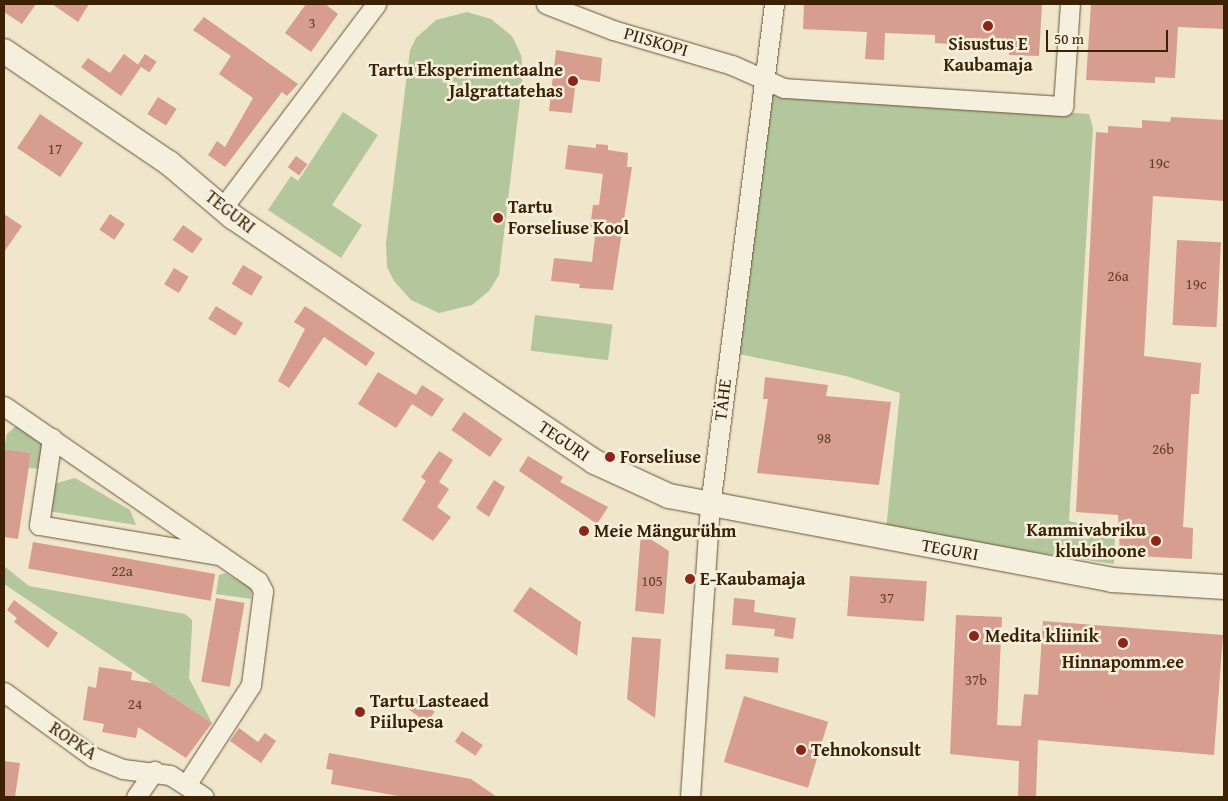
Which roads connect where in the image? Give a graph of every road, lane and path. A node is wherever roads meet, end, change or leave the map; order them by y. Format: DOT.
graph roads {
  1 [pos="376,4"];
  2 [pos="546,4"];
  3 [pos="774,4"];
  4 [pos="1070,4"];
  5 [pos="4,51"];
  6 [pos="766,80"];
  7 [pos="224,206"];
  8 [pos="4,406"];
  9 [pos="52,438"];
  10 [pos="710,506"];
  11 [pos="222,555"];
  12 [pos="1224,587"];
  13 [pos="4,692"];
  14 [pos="154,771"];
  15 [pos="186,785"];
  16 [pos="136,797"];
  17 [pos="204,797"];
  18 [pos="690,797"];
  1 -- 7 [label="street"];
  2 -- 6 [label="street, PIISKOPI"];
  3 -- 6 [label="street, TÄHE"];
  4 -- 6 [label="street, PIISKOPI"];
  5 -- 7 [label="street, TEGURI"];
  6 -- 10 [label="street, TÄHE"];
  7 -- 10 [label="street, TEGURI"];
  8 -- 9 [label="street"];
  9 -- 11 [label="street"];
  9 -- 11 [label="street"];
  10 -- 12 [label="street, TEGURI"];
  10 -- 18 [label="street, TÄHE"];
  11 -- 15 [label="street"];
  13 -- 14 [label="street, ROPKA"];
  14 -- 15 [label="street, ROPKA"];
  14 -- 16 [label="street"];
  15 -- 17 [label="street, ROPKA"];
}
